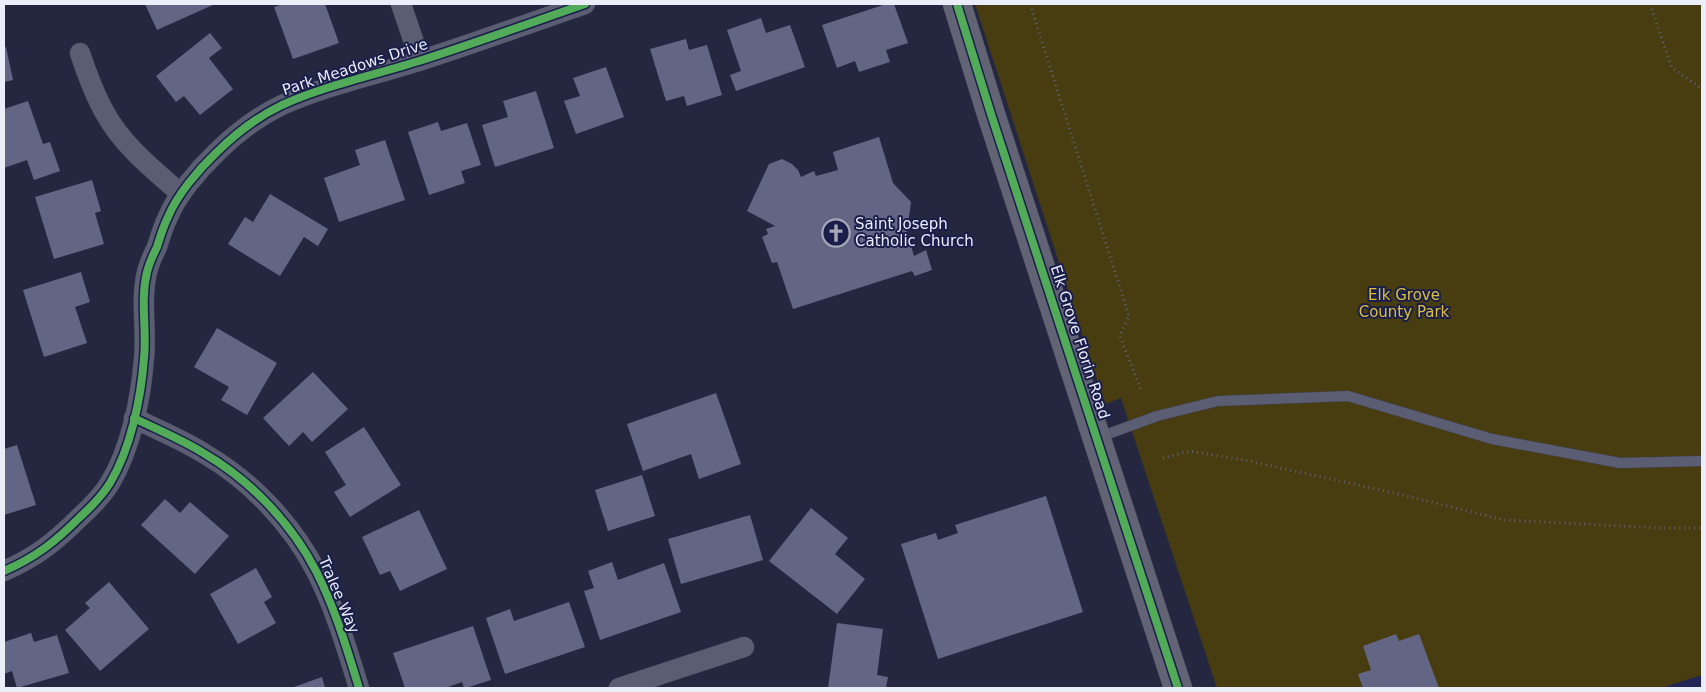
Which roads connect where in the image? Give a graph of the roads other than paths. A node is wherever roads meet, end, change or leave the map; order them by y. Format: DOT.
graph roads {
  1 [pos="401,4"];
  2 [pos="585,4"];
  3 [pos="957,4"];
  4 [pos="80,53"];
  5 [pos="420,60"];
  6 [pos="181,194"];
  7 [pos="134,418"];
  8 [pos="1096,438"];
  9 [pos="1702,461"];
  10 [pos="4,571"];
  11 [pos="744,647"];
  12 [pos="360,688"];
  13 [pos="619,688"];
  14 [pos="1178,688"];
  1 -- 5 [label="street"];
  2 -- 5 [label="street, Park Meadows Drive"];
  3 -- 8 [label="main road, Elk Grove Florin Road"];
  4 -- 6 [label="street"];
  5 -- 6 [label="street, Park Meadows Drive"];
  6 -- 7 [label="street, Park Meadows Drive"];
  7 -- 10 [label="street, Park Meadows Drive"];
  7 -- 12 [label="street, Tralee Way"];
  8 -- 9 [label="lane"];
  8 -- 14 [label="main road, Elk Grove Florin Road"];
  11 -- 13 [label="street"];
}
